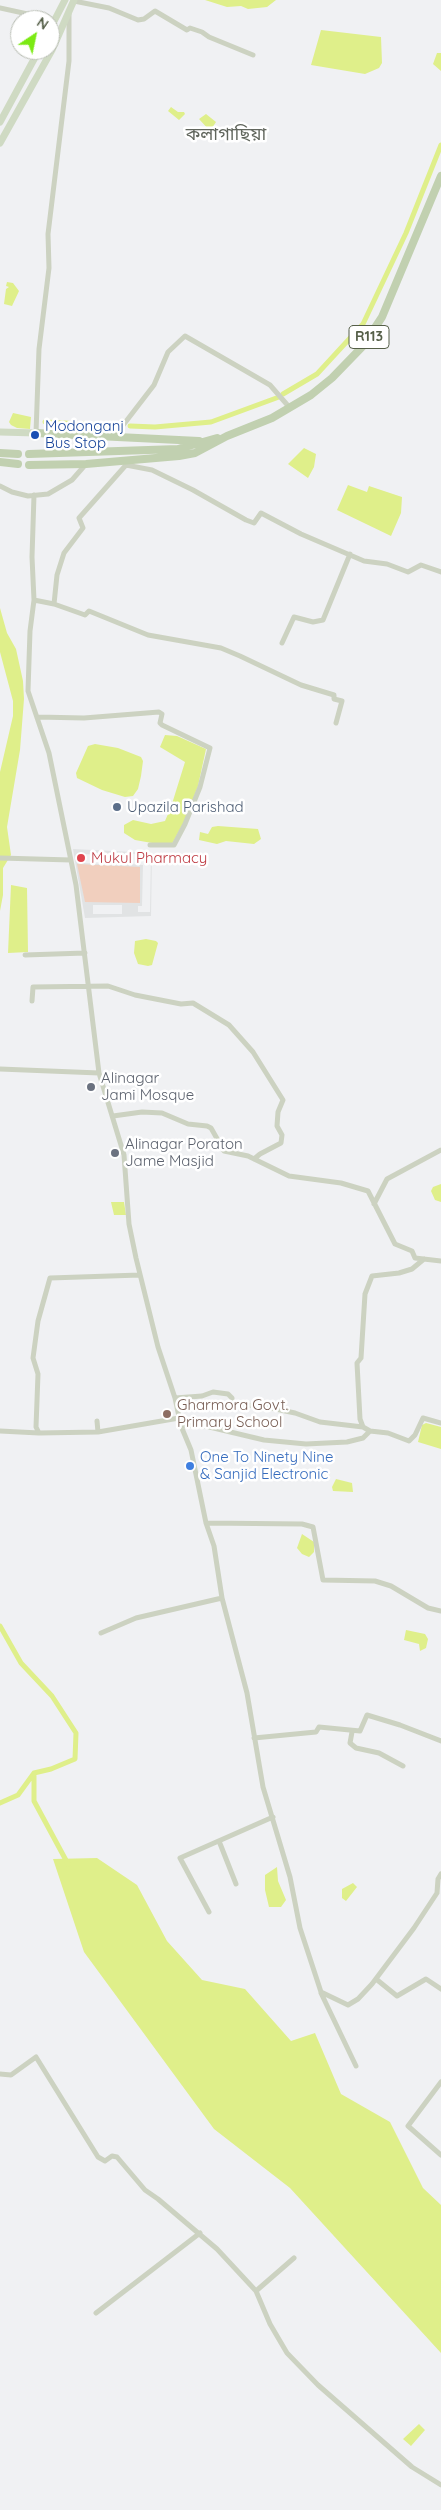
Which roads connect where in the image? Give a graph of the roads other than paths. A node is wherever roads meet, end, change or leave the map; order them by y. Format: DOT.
graph roads {
  1 [pos="64,2"];
  2 [pos="72,5"];
  3 [pos="253,54"];
  4 [pos="34,60"];
  5 [pos="0,122"];
  6 [pos="0,143"];
  7 [pos="441,176"];
  8 [pos="290,408"];
  9 [pos="0,432"];
  10 [pos="36,434"];
  11 [pos="226,436"];
  12 [pos="114,437"];
  13 [pos="209,440"];
  14 [pos="0,453"];
  15 [pos="18,454"];
  16 [pos="29,454"];
  17 [pos="0,462"];
  18 [pos="18,464"];
  19 [pos="86,464"];
  20 [pos="29,465"];
  21 [pos="0,486"];
  22 [pos="34,495"];
  23 [pos="350,554"];
  24 [pos="441,572"];
  25 [pos="34,600"];
  26 [pos="54,604"];
  27 [pos="282,643"];
  28 [pos="36,717"];
  29 [pos="336,723"];
  30 [pos="150,844"];
  31 [pos="0,858"];
  32 [pos="72,860"];
  33 [pos="85,953"];
  34 [pos="25,955"];
  35 [pos="89,985"];
  36 [pos="32,1001"];
  37 [pos="0,1068"];
  38 [pos="99,1073"];
  39 [pos="113,1116"];
  40 [pos="441,1150"];
  41 [pos="254,1159"];
  42 [pos="374,1204"];
  43 [pos="424,1259"];
  44 [pos="441,1261"];
  45 [pos="140,1275"];
  46 [pos="175,1398"];
  47 [pos="179,1418"];
  48 [pos="97,1421"];
  49 [pos="441,1423"];
  50 [pos="181,1426"];
  51 [pos="363,1427"];
  52 [pos="0,1431"];
  53 [pos="370,1431"];
  54 [pos="98,1432"];
  55 [pos="39,1433"];
  56 [pos="206,1523"];
  57 [pos="222,1598"];
  58 [pos="441,1611"];
  59 [pos="101,1633"];
  60 [pos="352,1732"];
  61 [pos="254,1738"];
  62 [pos="441,1741"];
  63 [pos="403,1766"];
  64 [pos="273,1817"];
  65 [pos="219,1841"];
  66 [pos="441,1874"];
  67 [pos="236,1884"];
  68 [pos="209,1912"];
  69 [pos="376,1979"];
  70 [pos="441,1989"];
  71 [pos="321,1992"];
  72 [pos="356,2066"];
  73 [pos="0,2074"];
  74 [pos="441,2082"];
  75 [pos="441,2155"];
  76 [pos="200,2233"];
  77 [pos="294,2258"];
  78 [pos="256,2291"];
  79 [pos="96,2313"];
  80 [pos="441,2485"];
  1 -- 2 [label="main road"];
  2 -- 3 [label="street"];
  2 -- 6 [label="main road"];
  2 -- 10 [label="street"];
  4 -- 5 [label="main road"];
  7 -- 8 [label="main road, R113"];
  8 -- 11 [label="main road, R113"];
  8 -- 12 [label="street"];
  9 -- 10 [label="main road"];
  10 -- 12 [label="main road"];
  11 -- 13 [label="main road, R113"];
  11 -- 19 [label="main road, R113"];
  12 -- 13 [label="main road"];
  13 -- 16 [label="main road, R113"];
  14 -- 15 [label="main road"];
  17 -- 18 [label="main road"];
  19 -- 20 [label="main road, R113"];
  19 -- 22 [label="street"];
  21 -- 22 [label="street"];
  22 -- 25 [label="street"];
  23 -- 24 [label="street"];
  23 -- 26 [label="street"];
  23 -- 27 [label="street"];
  25 -- 26 [label="street"];
  25 -- 28 [label="street"];
  26 -- 29 [label="street"];
  28 -- 30 [label="street"];
  28 -- 32 [label="street"];
  31 -- 32 [label="street"];
  32 -- 33 [label="street"];
  33 -- 34 [label="street"];
  33 -- 35 [label="street"];
  35 -- 36 [label="street"];
  35 -- 38 [label="street"];
  35 -- 41 [label="street"];
  37 -- 38 [label="street"];
  38 -- 39 [label="street"];
  39 -- 41 [label="street"];
  39 -- 45 [label="street"];
  40 -- 42 [label="street"];
  41 -- 42 [label="street"];
  42 -- 43 [label="street"];
  43 -- 44 [label="street"];
  43 -- 51 [label="street"];
  45 -- 46 [label="street"];
  45 -- 55 [label="street"];
  46 -- 47 [label="street"];
  46 -- 51 [label="street"];
  47 -- 50 [label="street"];
  47 -- 54 [label="street"];
  48 -- 54 [label="street"];
  49 -- 53 [label="street"];
  50 -- 53 [label="street"];
  50 -- 56 [label="street"];
  51 -- 53 [label="street"];
  52 -- 55 [label="street"];
  54 -- 55 [label="street"];
  56 -- 57 [label="street"];
  56 -- 58 [label="street"];
  57 -- 59 [label="street"];
  57 -- 61 [label="street"];
  60 -- 61 [label="street"];
  60 -- 62 [label="street"];
  60 -- 63 [label="street"];
  61 -- 64 [label="street"];
  64 -- 65 [label="street"];
  64 -- 71 [label="street"];
  65 -- 67 [label="street"];
  65 -- 68 [label="street"];
  66 -- 69 [label="street"];
  69 -- 70 [label="street"];
  69 -- 71 [label="street"];
  71 -- 72 [label="street"];
  73 -- 76 [label="street"];
  74 -- 75 [label="street"];
  76 -- 78 [label="street"];
  76 -- 79 [label="street"];
  77 -- 78 [label="street"];
  78 -- 80 [label="street"];
}
